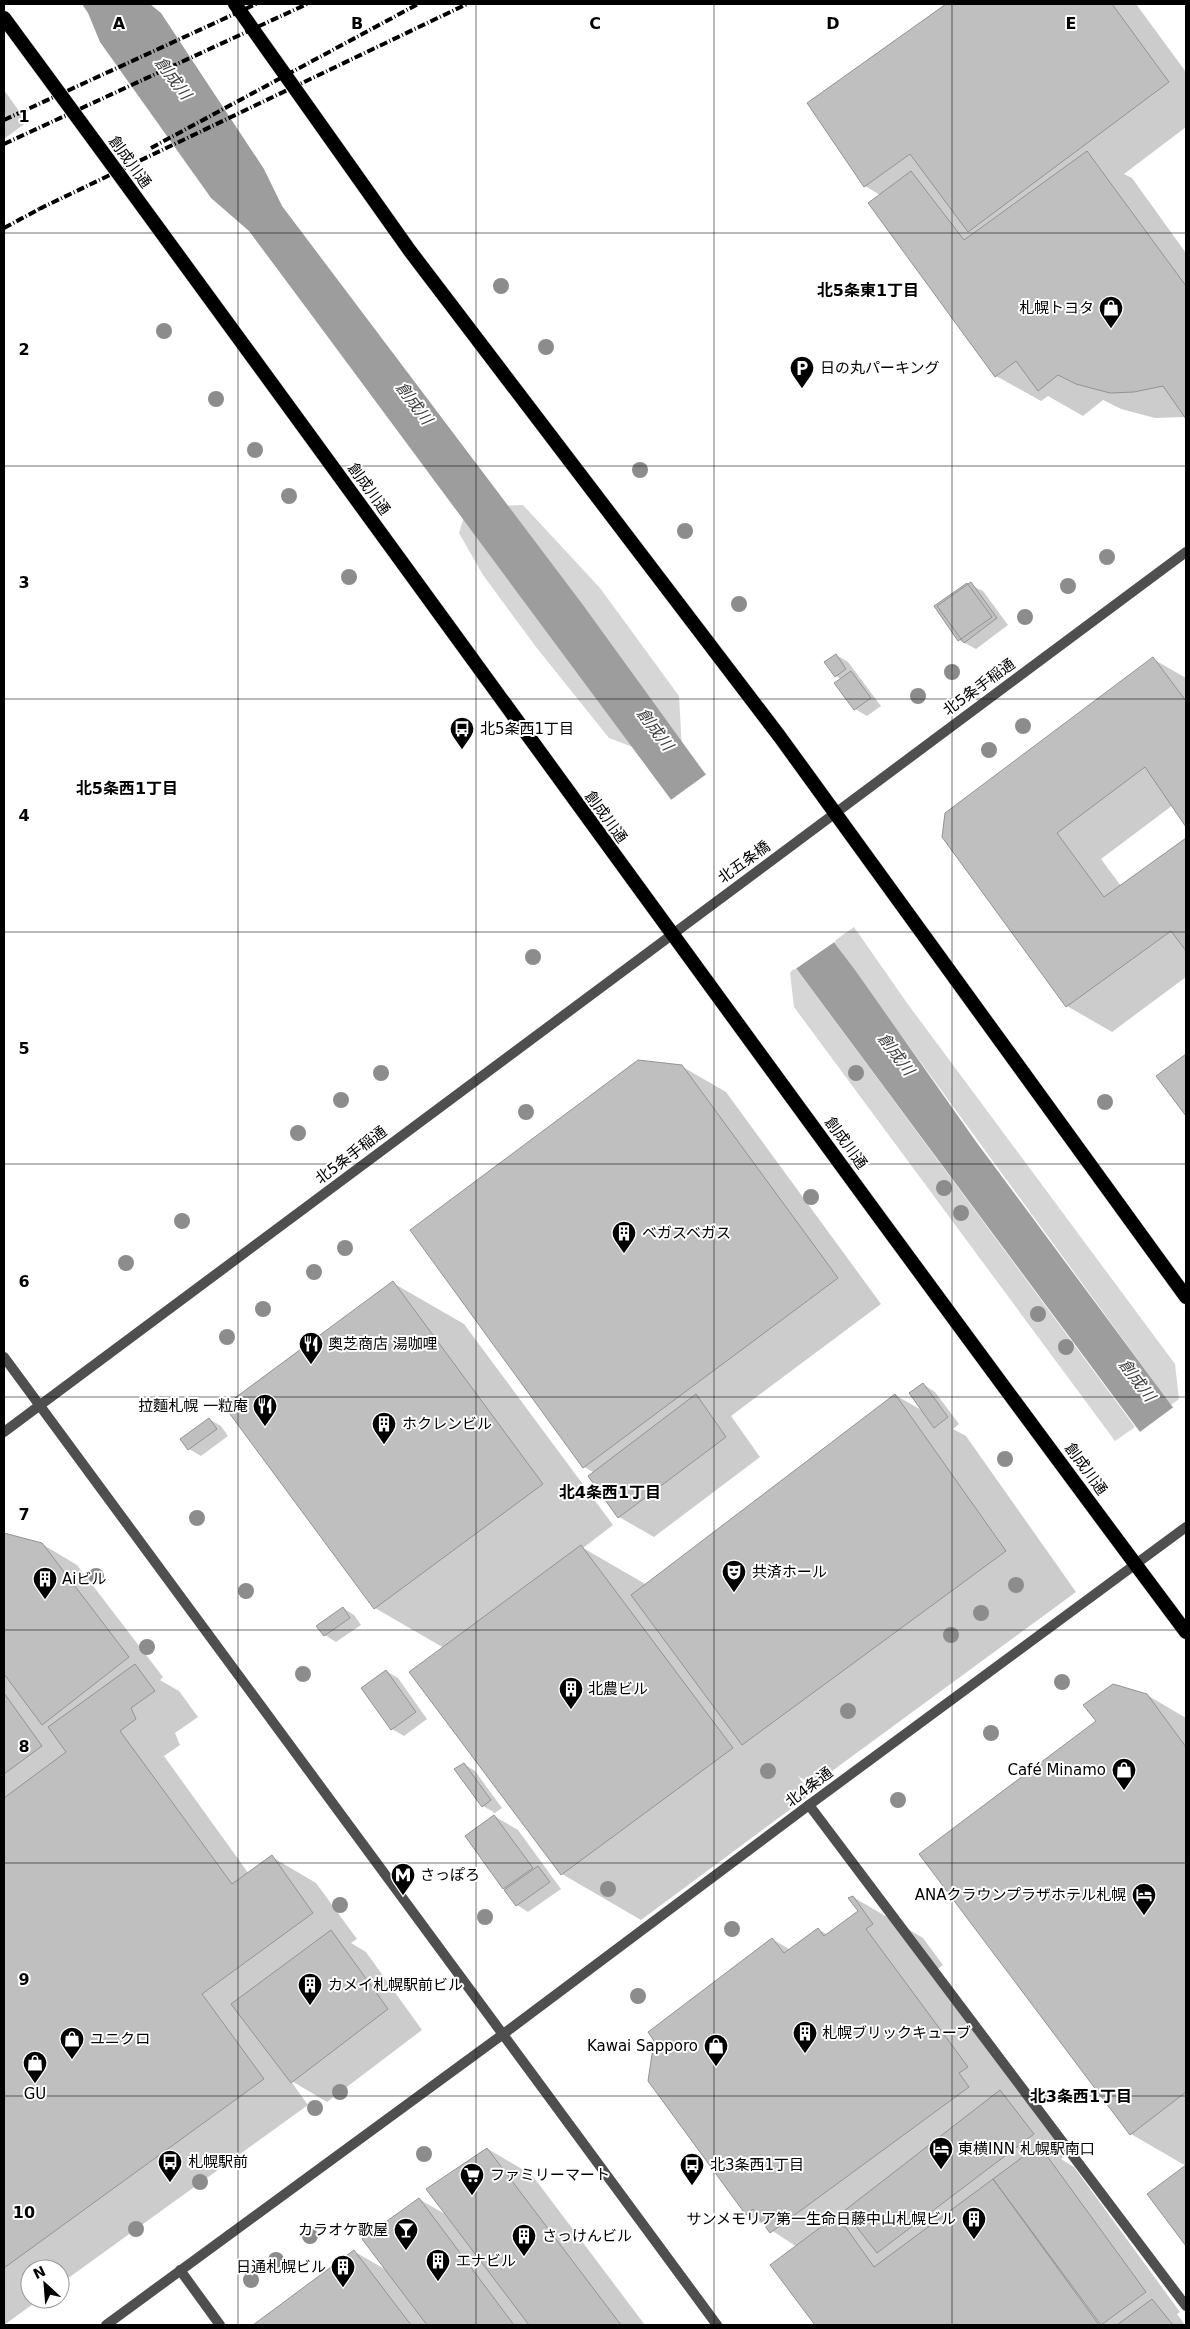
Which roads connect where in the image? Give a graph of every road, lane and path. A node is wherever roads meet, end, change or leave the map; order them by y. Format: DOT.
graph roads {
  1 [pos="234,4"];
  2 [pos="4,18"];
  3 [pos="1186,552"];
  4 [pos="836,813"];
  5 [pos="790,847"];
  6 [pos="716,902"];
  7 [pos="672,933"];
  8 [pos="1186,1296"];
  9 [pos="4,1357"];
  10 [pos="41,1406"];
  11 [pos="4,1432"];
  12 [pos="1182,1530"];
  13 [pos="1136,1565"];
  14 [pos="1186,1632"];
  15 [pos="809,1805"];
  16 [pos="502,2035"];
  17 [pos="180,2270"];
  18 [pos="1186,2306"];
  19 [pos="106,2325"];
  20 [pos="220,2325"];
  21 [pos="717,2325"];
  1 -- 4 [label="highway"];
  2 -- 7 [label="highway, 創成川通"];
  3 -- 4 [label="street, 北5条手稲通"];
  4 -- 5 [label="street, 北5条手稲通"];
  4 -- 8 [label="highway"];
  5 -- 6 [label="street, 北五条橋"];
  6 -- 7 [label="street, 北5条手稲通"];
  7 -- 10 [label="street, 北5条手稲通"];
  7 -- 13 [label="highway, 創成川通"];
  9 -- 10 [label="street"];
  10 -- 11 [label="street, 北5条手稲通"];
  10 -- 16 [label="street"];
  12 -- 13 [label="street, 北4条通"];
  13 -- 14 [label="highway, 創成川通"];
  13 -- 15 [label="street, 北4条通"];
  15 -- 16 [label="street, 北4条通"];
  15 -- 18 [label="street"];
  16 -- 17 [label="street, 北4条通"];
  16 -- 21 [label="street"];
  17 -- 19 [label="street, 北4条通"];
  17 -- 20 [label="street"];
}
